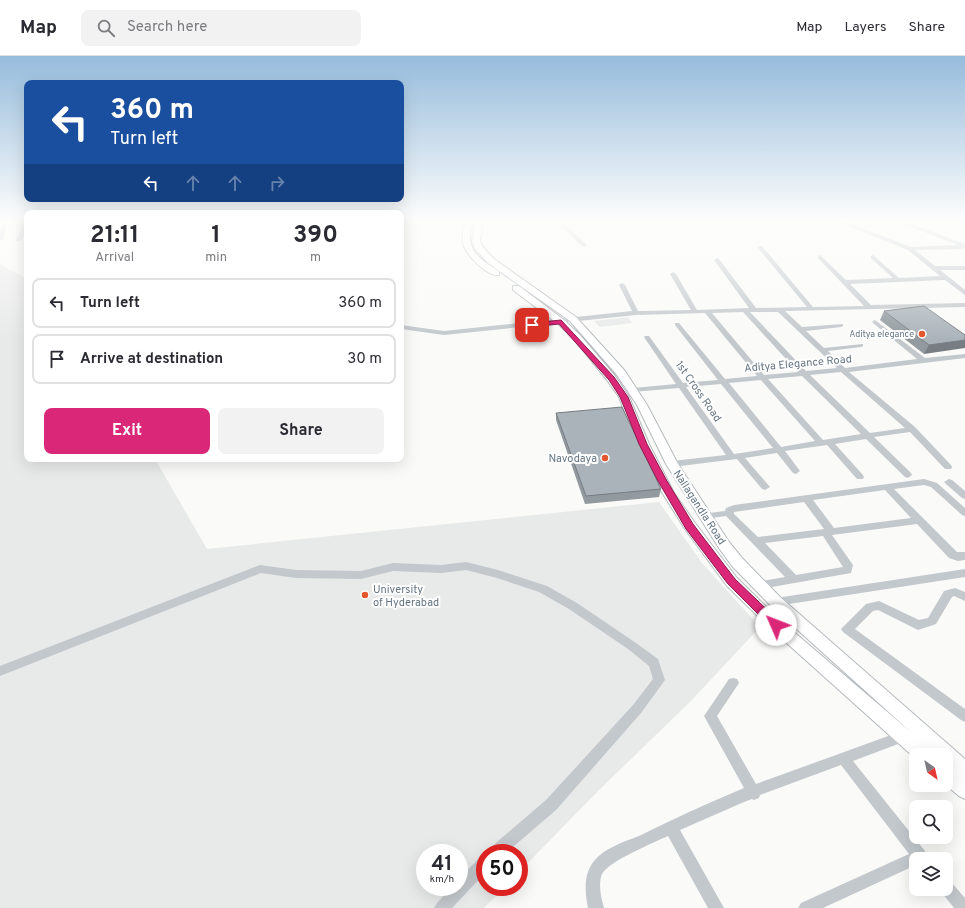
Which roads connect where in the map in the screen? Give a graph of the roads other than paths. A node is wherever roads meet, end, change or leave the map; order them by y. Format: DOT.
graph roads {
  1 [pos="479,260"];
  2 [pos="717,260"];
  3 [pos="771,260"];
  4 [pos="823,260"];
  5 [pos="876,260"];
  6 [pos="924,260"];
  7 [pos="934,268"];
  8 [pos="965,268"];
  9 [pos="673,274"];
  10 [pos="946,278"];
  11 [pos="898,280"];
  12 [pos="844,282"];
  13 [pos="622,284"];
  14 [pos="965,293"];
  15 [pos="954,305"];
  16 [pos="965,305"];
  17 [pos="868,306"];
  18 [pos="811,308"];
  19 [pos="753,309"];
  20 [pos="780,309"];
  21 [pos="744,310"];
  22 [pos="965,310"];
  23 [pos="695,311"];
  24 [pos="707,311"];
  25 [pos="636,313"];
  26 [pos="567,320"];
  27 [pos="875,322"];
  28 [pos="677,324"];
  29 [pos="841,325"];
  30 [pos="404,327"];
  31 [pos="800,329"];
  32 [pos="648,337"];
  33 [pos="861,345"];
  34 [pos="821,350"];
  35 [pos="963,353"];
  36 [pos="924,358"];
  37 [pos="893,360"];
  38 [pos="843,370"];
  39 [pos="804,374"];
  40 [pos="762,377"];
  41 [pos="722,380"];
  42 [pos="681,384"];
  43 [pos="633,390"];
  44 [pos="912,429"];
  45 [pos="868,436"];
  46 [pos="825,443"];
  47 [pos="779,450"];
  48 [pos="736,457"];
  49 [pos="672,464"];
  50 [pos="948,466"];
  51 [pos="796,471"];
  52 [pos="908,475"];
  53 [pos="860,477"];
  54 [pos="949,482"];
  55 [pos="765,487"];
  56 [pos="887,487"];
  57 [pos="965,496"];
  58 [pos="806,498"];
  59 [pos="965,513"];
  60 [pos="722,514"];
  61 [pos="705,516"];
  62 [pos="919,520"];
  63 [pos="828,532"];
  64 [pos="756,541"];
  65 [pos="965,556"];
  66 [pos="965,573"];
  67 [pos="794,579"];
  68 [pos="760,585"];
  69 [pos="965,597"];
  70 [pos="776,602"];
  71 [pos="0,671"];
  72 [pos="733,683"];
  73 [pos="965,716"];
  74 [pos="902,737"];
  75 [pos="915,748"];
  76 [pos="843,758"];
  77 [pos="965,770"];
  78 [pos="953,780"];
  79 [pos="965,790"];
  80 [pos="754,792"];
  81 [pos="670,827"];
  82 [pos="506,844"];
  83 [pos="916,852"];
  84 [pos="909,863"];
  85 [pos="476,872"];
  86 [pos="953,895"];
  87 [pos="442,908"];
  88 [pos="596,908"];
  89 [pos="716,908"];
  90 [pos="806,908"];
  91 [pos="964,908"];
  1 -- 26 [label="main road, Nallagandla Road"];
  2 -- 19 [label="street"];
  3 -- 18 [label="street"];
  4 -- 12 [label="street"];
  5 -- 11 [label="street"];
  6 -- 7 [label="street"];
  7 -- 8 [label="street"];
  7 -- 10 [label="street"];
  9 -- 23 [label="street"];
  10 -- 11 [label="street"];
  10 -- 14 [label="street"];
  11 -- 12 [label="street"];
  12 -- 17 [label="street"];
  13 -- 25 [label="street"];
  15 -- 16 [label="street"];
  15 -- 17 [label="street"];
  15 -- 22 [label="street"];
  17 -- 18 [label="street"];
  18 -- 20 [label="street"];
  19 -- 20 [label="street"];
  19 -- 21 [label="street"];
  20 -- 31 [label="street"];
  21 -- 24 [label="street"];
  21 -- 39 [label="street"];
  23 -- 24 [label="street"];
  23 -- 25 [label="street"];
  24 -- 40 [label="street"];
  25 -- 26 [label="street"];
  26 -- 30 [label="street"];
  26 -- 43 [label="main road, Nallagandla Road"];
  26 -- 74 [label="main road, Nallagandla Road"];
  27 -- 36 [label="street"];
  28 -- 41 [label="street"];
  29 -- 31 [label="street"];
  31 -- 34 [label="street"];
  32 -- 42 [label="street, 1st Cross Road"];
  33 -- 34 [label="street"];
  34 -- 38 [label="street"];
  35 -- 36 [label="street, Aditya Elegance Road"];
  36 -- 37 [label="street"];
  36 -- 38 [label="street, Aditya Elegance Road"];
  38 -- 39 [label="street, Aditya Elegance Road"];
  38 -- 44 [label="street"];
  39 -- 40 [label="street, Aditya Elegance Road"];
  39 -- 45 [label="street"];
  40 -- 41 [label="street, Aditya Elegance Road"];
  40 -- 46 [label="street"];
  41 -- 42 [label="street, Aditya Elegance Road"];
  41 -- 47 [label="street"];
  42 -- 43 [label="street, Aditya Elegance Road"];
  42 -- 48 [label="street, 1st Cross Road"];
  43 -- 49 [label="main road, Nallagandla Road"];
  44 -- 45 [label="street"];
  44 -- 50 [label="street"];
  45 -- 46 [label="street"];
  45 -- 52 [label="street"];
  46 -- 47 [label="street"];
  46 -- 53 [label="street"];
  47 -- 48 [label="street"];
  47 -- 51 [label="street"];
  48 -- 49 [label="street"];
  48 -- 55 [label="street, 1st Cross Road"];
  49 -- 61 [label="main road, Nallagandla Road"];
  54 -- 57 [label="street"];
  56 -- 58 [label="street"];
  56 -- 59 [label="street"];
  56 -- 62 [label="street"];
  58 -- 63 [label="street"];
  58 -- 64 [label="street"];
  60 -- 61 [label="street"];
  61 -- 68 [label="main road, Nallagandla Road"];
  62 -- 63 [label="street"];
  62 -- 65 [label="street"];
  63 -- 64 [label="street"];
  63 -- 67 [label="street"];
  64 -- 67 [label="street"];
  66 -- 70 [label="street"];
  67 -- 68 [label="street"];
  68 -- 70 [label="main road, Nallagandla Road"];
  69 -- 73 [label="street"];
  70 -- 77 [label="main road, Nallagandla Road"];
  71 -- 82 [label="street"];
  72 -- 80 [label="street"];
  74 -- 75 [label="main road, Nallagandla Road"];
  74 -- 76 [label="street"];
  76 -- 80 [label="street"];
  76 -- 83 [label="street"];
  78 -- 79 [label="main road"];
  80 -- 81 [label="street"];
  81 -- 88 [label="street"];
  81 -- 89 [label="street"];
  84 -- 90 [label="street"];
  85 -- 87 [label="street"];
  86 -- 91 [label="street"];
}
